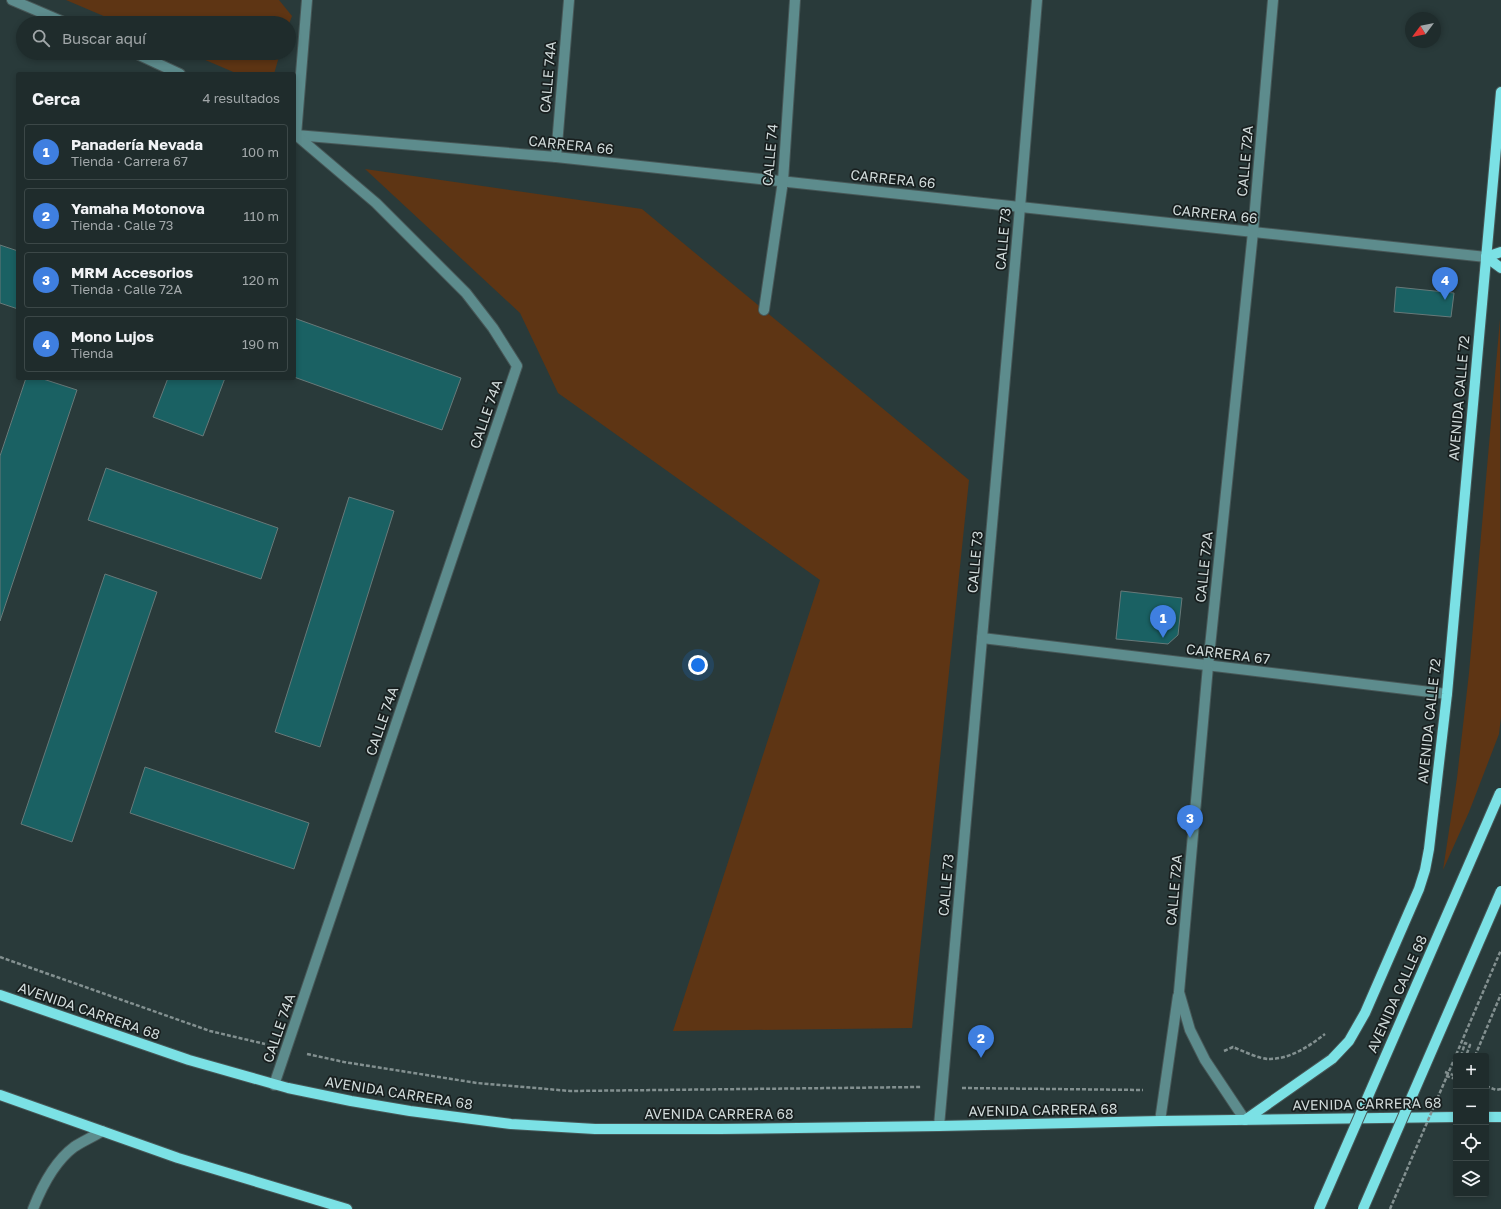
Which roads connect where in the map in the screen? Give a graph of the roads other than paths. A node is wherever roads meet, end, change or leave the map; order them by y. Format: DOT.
graph roads {
  1 [pos="12,0"];
  2 [pos="307,0"];
  3 [pos="569,0"];
  4 [pos="795,0"];
  5 [pos="1038,0"];
  6 [pos="1273,0"];
  7 [pos="50,16"];
  8 [pos="150,60"];
  9 [pos="176,72"];
  10 [pos="1501,92"];
  11 [pos="296,124"];
  12 [pos="296,135"];
  13 [pos="296,136"];
  14 [pos="556,157"];
  15 [pos="783,181"];
  16 [pos="1020,207"];
  17 [pos="1253,232"];
  18 [pos="1501,252"];
  19 [pos="1486,257"];
  20 [pos="1501,268"];
  21 [pos="764,310"];
  22 [pos="982,638"];
  23 [pos="1208,666"];
  24 [pos="1447,694"];
  25 [pos="1500,792"];
  26 [pos="1501,891"];
  27 [pos="1178,992"];
  28 [pos="0,995"];
  29 [pos="274,1084"];
  30 [pos="0,1096"];
  31 [pos="1453,1117"];
  32 [pos="1489,1117"];
  33 [pos="1501,1117"];
  34 [pos="1245,1120"];
  35 [pos="1160,1121"];
  36 [pos="939,1126"];
  37 [pos="102,1131"];
  38 [pos="34,1209"];
  39 [pos="347,1209"];
  40 [pos="1319,1209"];
  41 [pos="1363,1209"];
  1 -- 7 [label="street"];
  2 -- 11 [label="street"];
  3 -- 14 [label="street, CALLE 74A"];
  4 -- 15 [label="street, CALLE 74"];
  5 -- 16 [label="street, CALLE 73"];
  6 -- 17 [label="street, CALLE 72A"];
  8 -- 9 [label="street"];
  10 -- 19 [label="main road, AVENIDA CALLE 72"];
  12 -- 14 [label="street, CARRERA 66"];
  13 -- 29 [label="street, CALLE 74A"];
  14 -- 15 [label="street, CARRERA 66"];
  15 -- 16 [label="street, CARRERA 66"];
  15 -- 21 [label="street, CALLE 74"];
  16 -- 17 [label="street, CARRERA 66"];
  16 -- 22 [label="street, CALLE 73"];
  17 -- 19 [label="street, CARRERA 66"];
  17 -- 23 [label="street, CALLE 72A"];
  18 -- 19 [label="main road"];
  19 -- 20 [label="main road"];
  19 -- 24 [label="main road, AVENIDA CALLE 72"];
  22 -- 23 [label="street, CARRERA 67"];
  22 -- 36 [label="street, CALLE 73"];
  23 -- 24 [label="street, CARRERA 67"];
  23 -- 27 [label="street, CALLE 72A"];
  24 -- 34 [label="main road, AVENIDA CALLE 72"];
  25 -- 40 [label="main road, AVENIDA CALLE 68, bridge"];
  26 -- 41 [label="main road, bridge"];
  27 -- 34 [label="street, CALLE 72A"];
  27 -- 35 [label="street"];
  28 -- 29 [label="main road, AVENIDA CARRERA 68"];
  29 -- 36 [label="main road, AVENIDA CARRERA 68"];
  30 -- 37 [label="main road"];
  31 -- 34 [label="main road, AVENIDA CARRERA 68"];
  32 -- 33 [label="main road"];
  34 -- 35 [label="main road, AVENIDA CARRERA 68"];
  35 -- 36 [label="main road, AVENIDA CARRERA 68"];
  37 -- 38 [label="street"];
  37 -- 39 [label="main road"];
}
